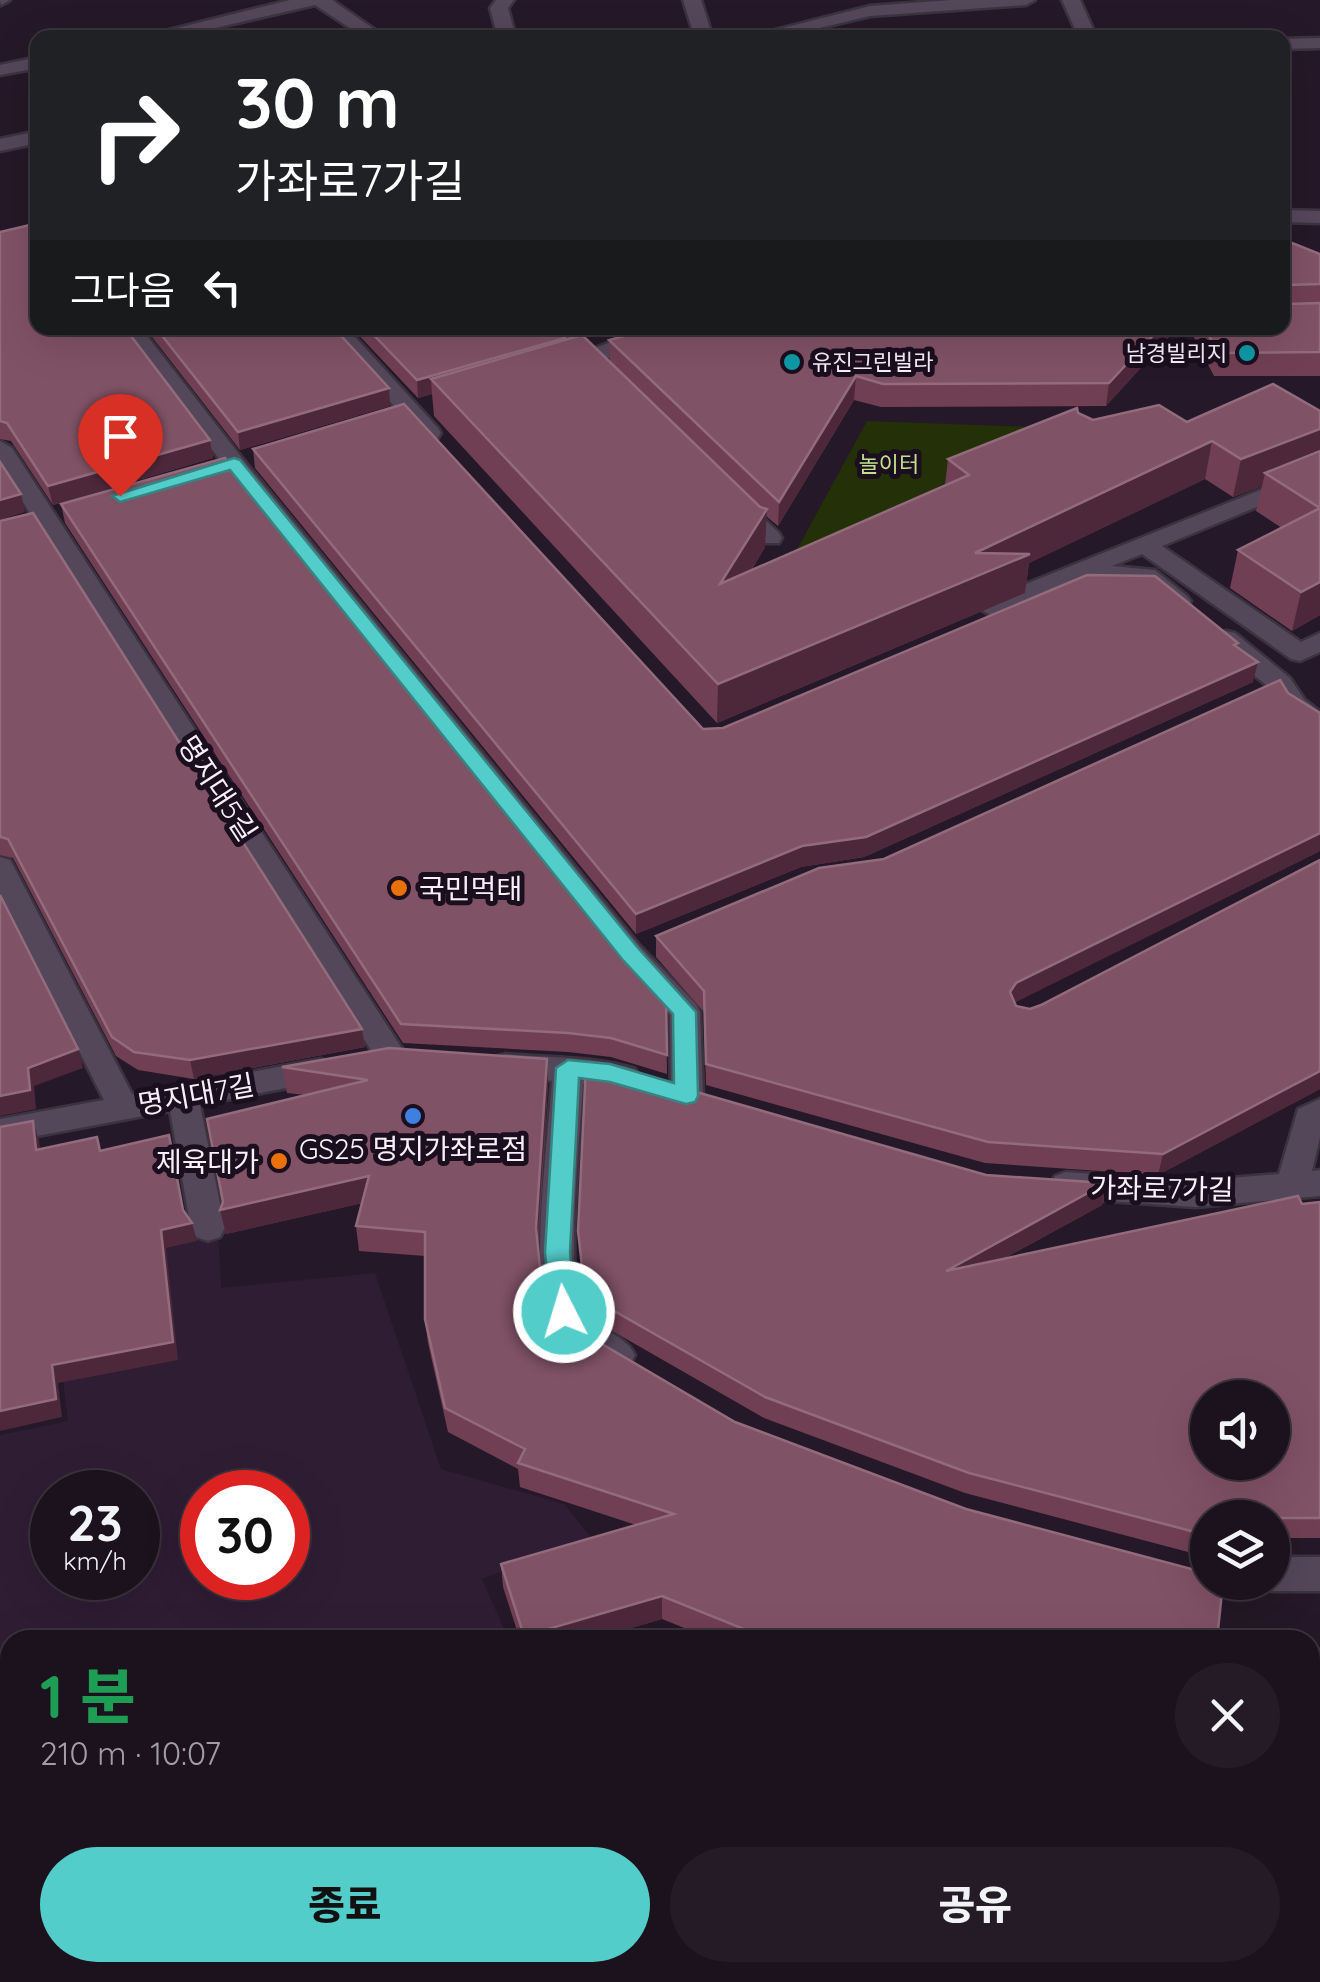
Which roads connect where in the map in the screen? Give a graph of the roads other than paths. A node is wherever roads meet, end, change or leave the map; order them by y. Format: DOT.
graph roads {
  1 [pos="316,0"];
  2 [pos="505,0"];
  3 [pos="692,0"];
  4 [pos="1026,0"];
  5 [pos="1071,0"];
  6 [pos="182,30"];
  7 [pos="365,30"];
  8 [pos="505,30"];
  9 [pos="701,30"];
  10 [pos="786,30"];
  11 [pos="1084,30"];
  12 [pos="1320,43"];
  13 [pos="1290,44"];
  14 [pos="30,64"];
  15 [pos="0,70"];
  16 [pos="30,138"];
  17 [pos="0,146"];
  18 [pos="1290,216"];
  19 [pos="1320,216"];
  20 [pos="135,335"];
  21 [pos="342,335"];
  22 [pos="564,335"];
  23 [pos="652,335"];
  24 [pos="590,359"];
  25 [pos="536,375"];
  26 [pos="618,387"];
  27 [pos="0,448"];
  28 [pos="450,455"];
  29 [pos="1320,473"];
  30 [pos="714,483"];
  31 [pos="54,516"];
  32 [pos="15,527"];
  33 [pos="770,538"];
  34 [pos="1143,544"];
  35 [pos="1320,642"];
  36 [pos="1281,684"];
  37 [pos="1246,700"];
  38 [pos="1320,726"];
  39 [pos="0,867"];
  40 [pos="666,938"];
  41 [pos="630,954"];
  42 [pos="392,1058"];
  43 [pos="431,1060"];
  44 [pos="470,1063"];
  45 [pos="568,1068"];
  46 [pos="183,1096"];
  47 [pos="686,1096"];
  48 [pos="721,1106"];
  49 [pos="123,1107"];
  50 [pos="1320,1111"];
  51 [pos="0,1131"];
  52 [pos="1042,1184"];
  53 [pos="1306,1184"];
  54 [pos="208,1228"];
  55 [pos="652,1375"];
  56 [pos="1290,1574"];
  57 [pos="1320,1574"];
  1 -- 6 [label="street"];
  1 -- 7 [label="street"];
  2 -- 8 [label="street"];
  3 -- 9 [label="street"];
  4 -- 10 [label="street"];
  5 -- 11 [label="street"];
  12 -- 13 [label="street"];
  14 -- 15 [label="street"];
  16 -- 17 [label="street"];
  18 -- 19 [label="street"];
  20 -- 41 [label="street"];
  21 -- 28 [label="street"];
  22 -- 24 [label="street"];
  23 -- 24 [label="street"];
  24 -- 25 [label="street"];
  24 -- 26 [label="street"];
  27 -- 31 [label="street, 명지대5길"];
  29 -- 34 [label="street"];
  30 -- 33 [label="street"];
  31 -- 32 [label="street"];
  31 -- 42 [label="street, 명지대5길"];
  34 -- 35 [label="street"];
  34 -- 36 [label="street"];
  36 -- 37 [label="street"];
  36 -- 38 [label="street"];
  39 -- 49 [label="street"];
  40 -- 41 [label="street"];
  41 -- 47 [label="street"];
  42 -- 43 [label="street"];
  42 -- 46 [label="street, 명지대7길"];
  44 -- 45 [label="street"];
  45 -- 47 [label="street"];
  45 -- 55 [label="street"];
  46 -- 49 [label="street, 명지대7길"];
  46 -- 54 [label="street"];
  47 -- 48 [label="street"];
  49 -- 51 [label="street, 명지대7길"];
  50 -- 53 [label="street, 가좌로7가길"];
  52 -- 53 [label="street, 가좌로7가길"];
  56 -- 57 [label="street"];
}
